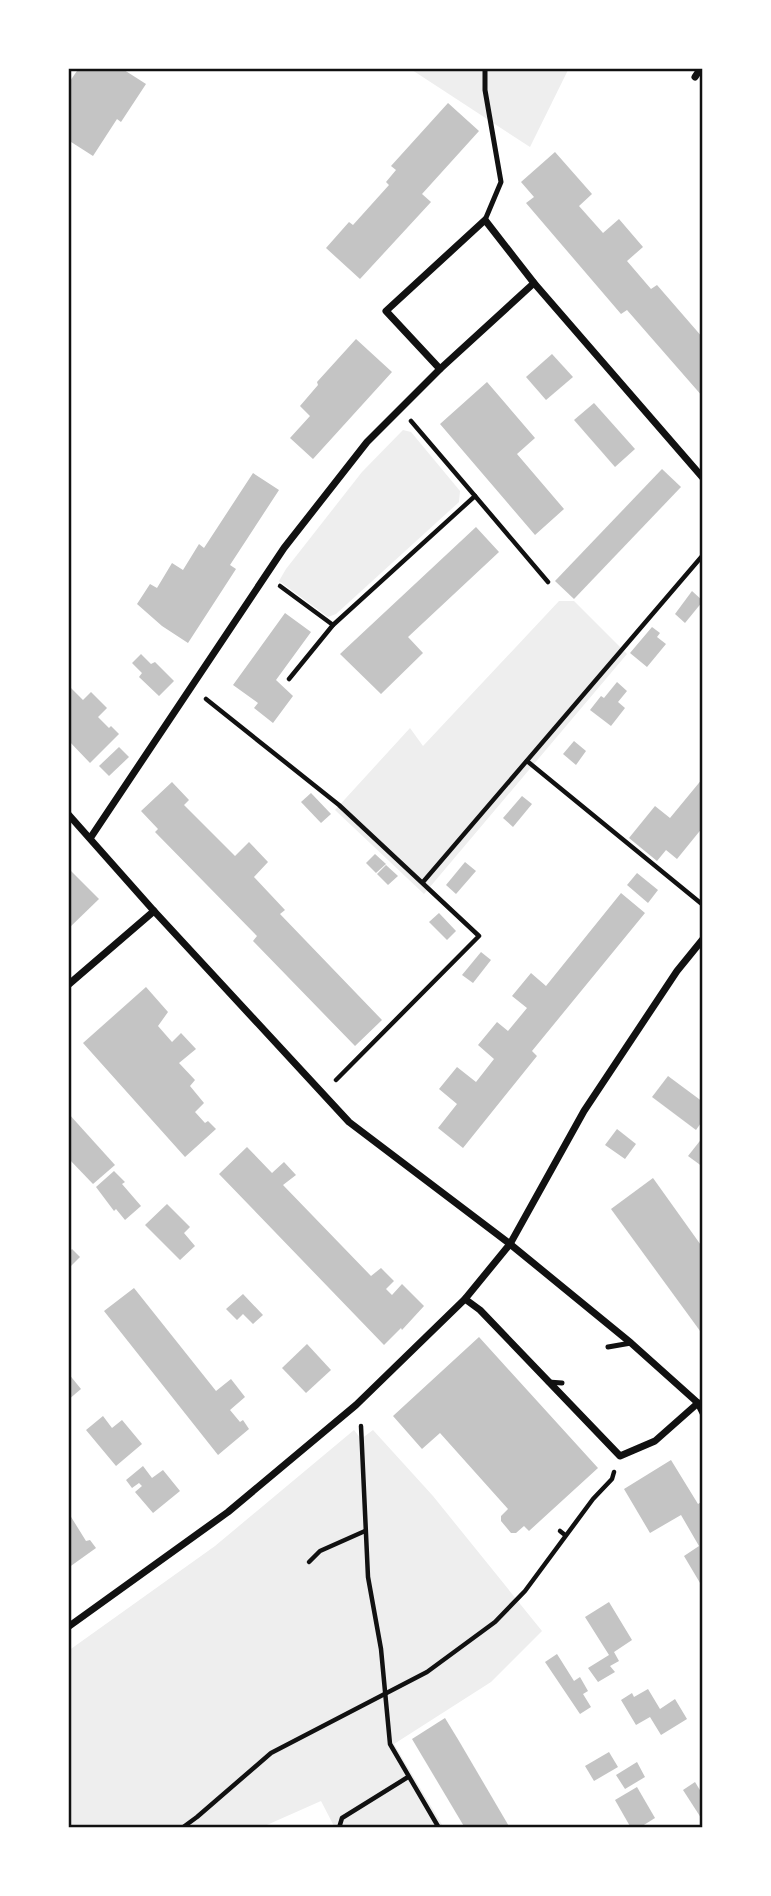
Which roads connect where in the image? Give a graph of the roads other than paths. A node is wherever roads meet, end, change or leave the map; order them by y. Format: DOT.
graph roads {
  1 [pos="485,68"];
  2 [pos="701,68"];
  3 [pos="695,77"];
  4 [pos="485,220"];
  5 [pos="534,283"];
  6 [pos="440,369"];
  7 [pos="703,478"];
  8 [pos="68,814"];
  9 [pos="91,838"];
  10 [pos="154,911"];
  11 [pos="703,939"];
  12 [pos="68,985"];
  13 [pos="510,1244"];
  14 [pos="465,1299"];
  15 [pos="631,1343"];
  16 [pos="608,1348"];
  17 [pos="548,1382"];
  18 [pos="562,1382"];
  19 [pos="698,1404"];
  20 [pos="703,1413"];
  21 [pos="68,1627"];
  1 -- 4 [label="lane"];
  2 -- 3 [label="street"];
  4 -- 5 [label="street"];
  4 -- 6 [label="street"];
  5 -- 6 [label="street"];
  5 -- 7 [label="street"];
  6 -- 9 [label="street"];
  8 -- 9 [label="street"];
  9 -- 10 [label="street"];
  10 -- 12 [label="street"];
  10 -- 13 [label="street"];
  11 -- 13 [label="street"];
  13 -- 14 [label="street"];
  13 -- 15 [label="street"];
  14 -- 17 [label="street"];
  14 -- 21 [label="street"];
  15 -- 16 [label="lane"];
  15 -- 19 [label="street"];
  17 -- 18 [label="lane"];
  17 -- 19 [label="street"];
  19 -- 20 [label="street"];
}
